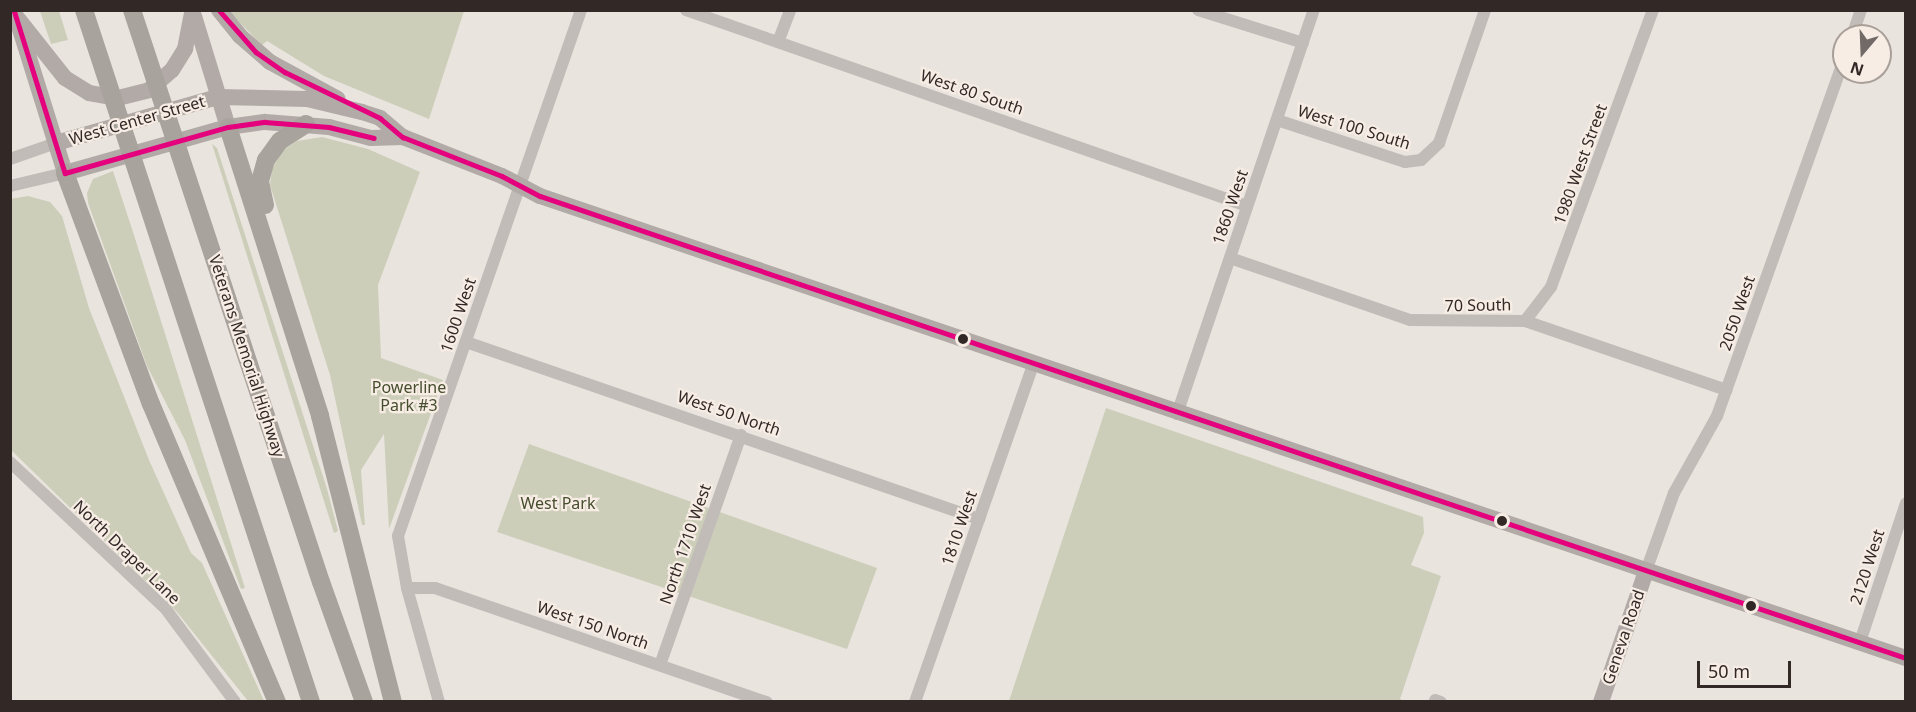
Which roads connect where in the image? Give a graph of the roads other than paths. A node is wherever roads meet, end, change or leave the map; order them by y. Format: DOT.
graph roads {
  1 [pos="132,10"];
  2 [pos="219,10"];
  3 [pos="581,10"];
  4 [pos="686,10"];
  5 [pos="790,10"];
  6 [pos="1198,10"];
  7 [pos="1314,10"];
  8 [pos="1485,10"];
  9 [pos="1653,10"];
  10 [pos="192,11"];
  11 [pos="85,13"];
  12 [pos="15,14"];
  13 [pos="778,42"];
  14 [pos="1303,43"];
  15 [pos="1835,84"];
  16 [pos="218,97"];
  17 [pos="362,112"];
  18 [pos="1277,120"];
  19 [pos="306,124"];
  20 [pos="228,127"];
  21 [pos="403,136"];
  22 [pos="56,143"];
  23 [pos="10,159"];
  24 [pos="65,173"];
  25 [pos="10,186"];
  26 [pos="521,186"];
  27 [pos="1247,206"];
  28 [pos="265,237"];
  29 [pos="1230,258"];
  30 [pos="1524,321"];
  31 [pos="466,342"];
  32 [pos="1033,364"];
  33 [pos="1727,390"];
  34 [pos="1177,414"];
  35 [pos="741,435"];
  36 [pos="10,462"];
  37 [pos="1905,503"];
  38 [pos="979,519"];
  39 [pos="1646,571"];
  40 [pos="407,588"];
  41 [pos="1860,642"];
  42 [pos="1905,658"];
  43 [pos="660,665"];
  44 [pos="235,702"];
  45 [pos="277,702"];
  46 [pos="311,702"];
  47 [pos="364,702"];
  48 [pos="393,702"];
  49 [pos="439,702"];
  50 [pos="767,702"];
  51 [pos="915,702"];
  52 [pos="1601,702"];
  1 -- 47 [label="highway, Veterans Memorial Highway"];
  2 -- 17 [label="main road"];
  3 -- 26 [label="street, 1600 West"];
  4 -- 13 [label="street, West 80 South"];
  5 -- 13 [label="street"];
  6 -- 14 [label="street"];
  7 -- 14 [label="street, 1860 West"];
  8 -- 18 [label="street, West 100 South"];
  9 -- 30 [label="street, 1980 West Street"];
  10 -- 12 [label="main road"];
  10 -- 16 [label="main road, West Center Street"];
  11 -- 46 [label="highway"];
  12 -- 22 [label="main road, West Center Street"];
  13 -- 27 [label="street, West 80 South"];
  14 -- 18 [label="street, 1860 West"];
  15 -- 33 [label="street, 2050 West"];
  16 -- 17 [label="main road, West Center Street"];
  16 -- 20 [label="main road, West Center Street"];
  16 -- 22 [label="main road, West Center Street"];
  17 -- 21 [label="main road, West Center Street"];
  18 -- 27 [label="street, 1860 West"];
  19 -- 20 [label="main road, West Center Street"];
  19 -- 21 [label="main road, West Center Street"];
  19 -- 28 [label="highway"];
  20 -- 24 [label="main road, West Center Street"];
  20 -- 28 [label="highway"];
  21 -- 26 [label="main road, West Center Street"];
  22 -- 23 [label="street, West Center Street"];
  22 -- 24 [label="main road, West Center Street"];
  24 -- 25 [label="street, West Center Street"];
  24 -- 45 [label="highway"];
  26 -- 31 [label="street, 1600 West"];
  26 -- 32 [label="main road, West Center Street"];
  27 -- 29 [label="street, 1860 West"];
  28 -- 48 [label="highway"];
  29 -- 30 [label="street, 70 South"];
  29 -- 34 [label="street, 1860 West"];
  30 -- 33 [label="street, 70 South"];
  31 -- 35 [label="street, West 50 North"];
  31 -- 40 [label="street, 1600 West"];
  32 -- 34 [label="main road, West Center Street"];
  32 -- 38 [label="street, 1810 West"];
  33 -- 39 [label="street, 2050 West"];
  34 -- 39 [label="main road, West Center Street"];
  35 -- 38 [label="street, West 50 North"];
  35 -- 43 [label="street, North 1710 West"];
  36 -- 44 [label="street, North Draper Lane"];
  37 -- 41 [label="street, 2120 West"];
  38 -- 51 [label="street, 1810 West"];
  39 -- 41 [label="main road, West Center Street"];
  39 -- 52 [label="main road, Geneva Road"];
  40 -- 43 [label="street, West 150 North"];
  40 -- 49 [label="street, 1600 West"];
  41 -- 42 [label="main road, West Center Street"];
  43 -- 50 [label="street, West 150 North"];
}
